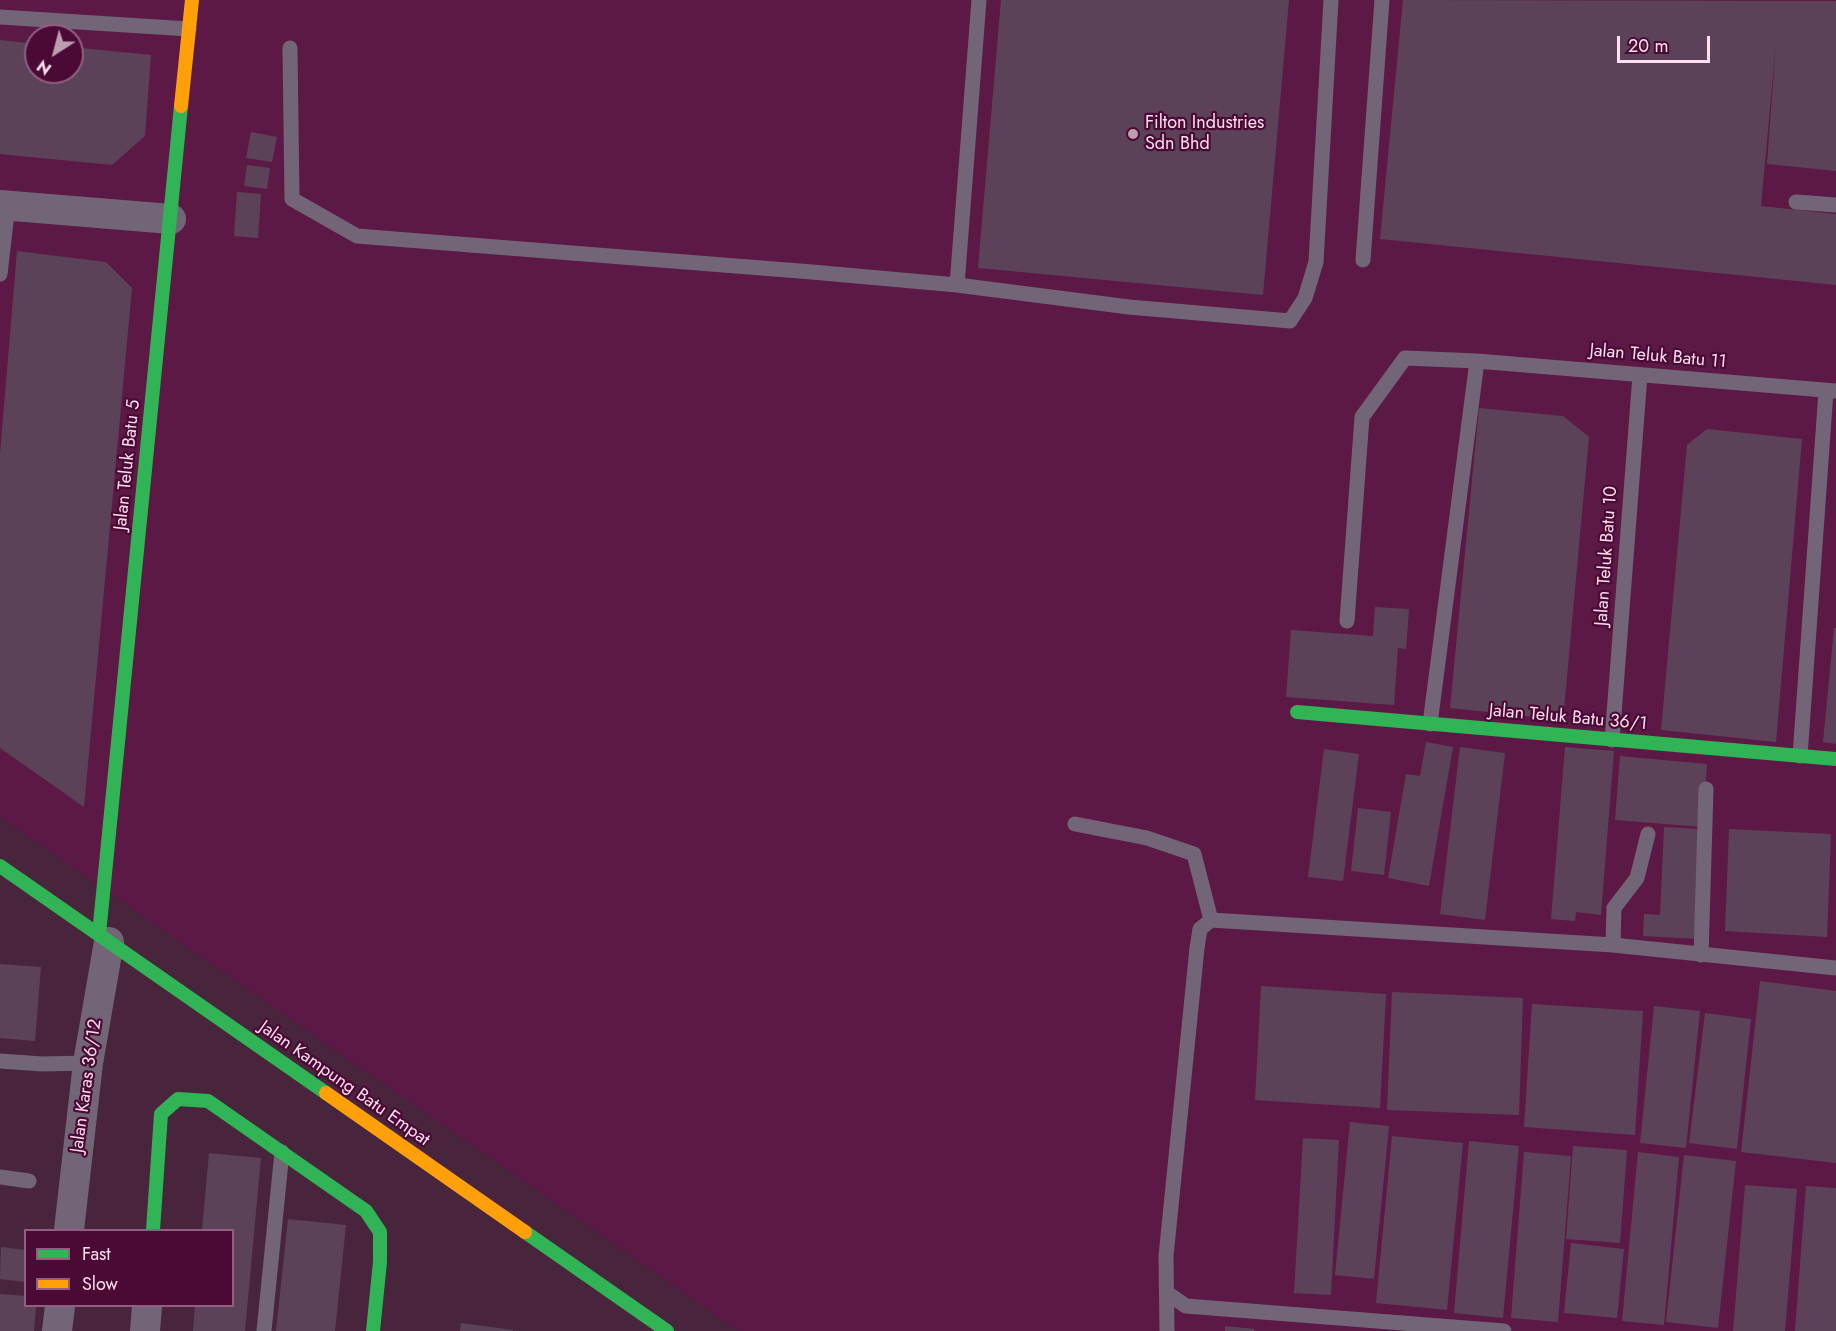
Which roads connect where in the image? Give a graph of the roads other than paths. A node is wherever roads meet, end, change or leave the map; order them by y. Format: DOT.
graph roads {
  1 [pos="192,0"];
  2 [pos="979,0"];
  3 [pos="1331,0"];
  4 [pos="1382,0"];
  5 [pos="0,17"];
  6 [pos="189,29"];
  7 [pos="290,48"];
  8 [pos="1796,202"];
  9 [pos="4,205"];
  10 [pos="1836,205"];
  11 [pos="171,219"];
  12 [pos="1363,260"];
  13 [pos="0,274"];
  14 [pos="957,285"];
  15 [pos="1477,361"];
  16 [pos="1640,375"];
  17 [pos="1831,391"];
  18 [pos="1347,621"];
  19 [pos="1297,712"];
  20 [pos="1430,724"];
  21 [pos="1612,740"];
  22 [pos="1800,756"];
  23 [pos="1836,759"];
  24 [pos="1706,789"];
  25 [pos="1075,824"];
  26 [pos="1648,834"];
  27 [pos="0,866"];
  28 [pos="1211,920"];
  29 [pos="104,938"];
  30 [pos="1613,945"];
  31 [pos="1701,955"];
  32 [pos="1836,968"];
  33 [pos="0,1061"];
  34 [pos="88,1063"];
  35 [pos="282,1152"];
  36 [pos="0,1177"];
  37 [pos="29,1181"];
  38 [pos="69,1229"];
  39 [pos="153,1229"];
  40 [pos="1167,1293"];
  41 [pos="60,1307"];
  42 [pos="147,1307"];
  43 [pos="57,1331"];
  44 [pos="145,1331"];
  45 [pos="264,1331"];
  46 [pos="374,1331"];
  47 [pos="668,1331"];
  48 [pos="1167,1331"];
  49 [pos="1504,1331"];
  1 -- 6 [label="street, Jalan Teluk Batu 5"];
  2 -- 14 [label="lane"];
  3 -- 14 [label="lane"];
  4 -- 12 [label="lane"];
  5 -- 6 [label="lane"];
  6 -- 11 [label="street, Jalan Teluk Batu 5"];
  7 -- 14 [label="lane"];
  8 -- 10 [label="lane"];
  9 -- 11 [label="street"];
  9 -- 13 [label="lane"];
  11 -- 29 [label="street, Jalan Teluk Batu 5"];
  15 -- 16 [label="lane, Jalan Teluk Batu 11"];
  15 -- 18 [label="lane, Jalan Teluk Batu 11"];
  15 -- 20 [label="lane"];
  16 -- 17 [label="lane, Jalan Teluk Batu 11"];
  16 -- 21 [label="lane, Jalan Teluk Batu 10"];
  17 -- 22 [label="lane"];
  19 -- 20 [label="street, Jalan Teluk Batu 36/1"];
  20 -- 21 [label="street, Jalan Teluk Batu 36/1"];
  21 -- 22 [label="street, Jalan Teluk Batu 36/1"];
  22 -- 23 [label="street, Jalan Teluk Batu 36/1"];
  24 -- 31 [label="lane"];
  25 -- 28 [label="lane"];
  26 -- 30 [label="lane"];
  27 -- 29 [label="street, Jalan Kampung Batu Empat"];
  28 -- 30 [label="lane"];
  28 -- 40 [label="lane"];
  29 -- 34 [label="street, Jalan Karas 36/12"];
  29 -- 47 [label="street, Jalan Kampung Batu Empat"];
  30 -- 31 [label="lane"];
  31 -- 32 [label="lane"];
  33 -- 34 [label="lane"];
  34 -- 38 [label="street, Jalan Karas 36/12"];
  35 -- 39 [label="street"];
  35 -- 45 [label="lane"];
  35 -- 46 [label="street"];
  36 -- 37 [label="lane"];
  40 -- 48 [label="lane"];
  40 -- 49 [label="lane"];
  41 -- 43 [label="street"];
  42 -- 44 [label="street"];
}
